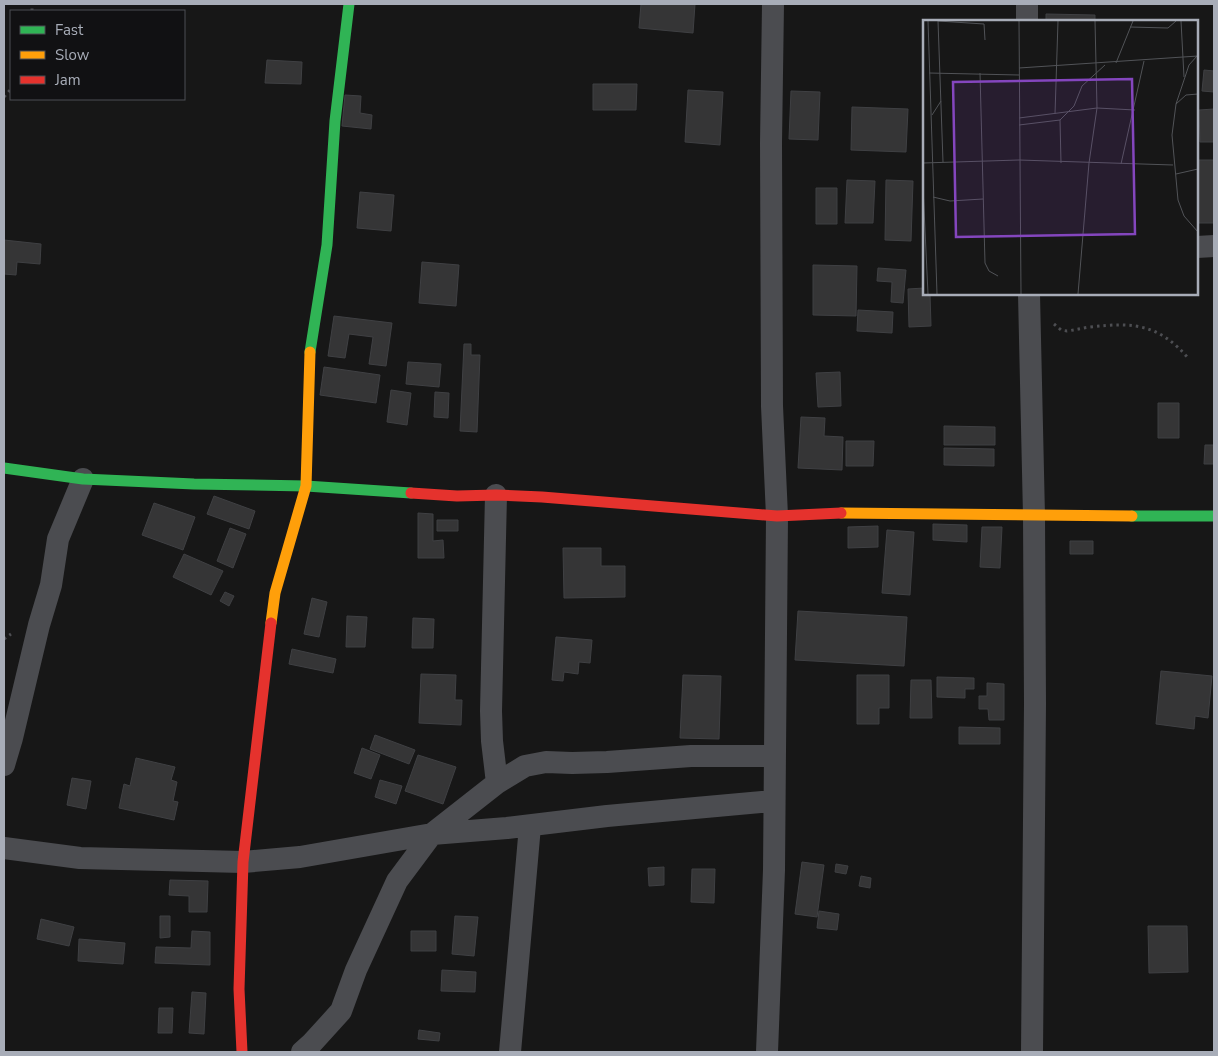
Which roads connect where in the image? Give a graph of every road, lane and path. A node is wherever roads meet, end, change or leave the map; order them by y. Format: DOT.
graph roads {
  1 [pos="349,4"];
  2 [pos="773,4"];
  3 [pos="1027,4"];
  4 [pos="1026,20"];
  5 [pos="1214,246"];
  6 [pos="1198,247"];
  7 [pos="1029,295"];
  8 [pos="1049,319"];
  9 [pos="1189,359"];
  10 [pos="4,468"];
  11 [pos="83,479"];
  12 [pos="306,486"];
  13 [pos="496,494"];
  14 [pos="777,516"];
  15 [pos="1034,516"];
  16 [pos="1214,516"];
  17 [pos="775,756"];
  18 [pos="4,765"];
  19 [pos="498,783"];
  20 [pos="773,801"];
  21 [pos="530,826"];
  22 [pos="432,834"];
  23 [pos="4,848"];
  24 [pos="243,862"];
  25 [pos="242,1052"];
  26 [pos="302,1052"];
  27 [pos="510,1052"];
  28 [pos="767,1052"];
  29 [pos="1032,1052"];
  1 -- 12 [label="street"];
  2 -- 14 [label="street"];
  3 -- 4 [label="street"];
  5 -- 6 [label="street"];
  7 -- 15 [label="street"];
  8 -- 9 [label="path"];
  10 -- 11 [label="street"];
  11 -- 12 [label="street"];
  11 -- 18 [label="street"];
  12 -- 13 [label="street"];
  12 -- 24 [label="street"];
  13 -- 14 [label="street"];
  13 -- 19 [label="street"];
  14 -- 15 [label="street"];
  14 -- 17 [label="street"];
  15 -- 16 [label="street"];
  15 -- 29 [label="street"];
  17 -- 19 [label="street"];
  17 -- 20 [label="street"];
  19 -- 22 [label="street"];
  20 -- 21 [label="street"];
  20 -- 28 [label="street"];
  21 -- 22 [label="street"];
  21 -- 27 [label="street"];
  22 -- 24 [label="street"];
  22 -- 26 [label="street"];
  23 -- 24 [label="street"];
  24 -- 25 [label="street"];
}
